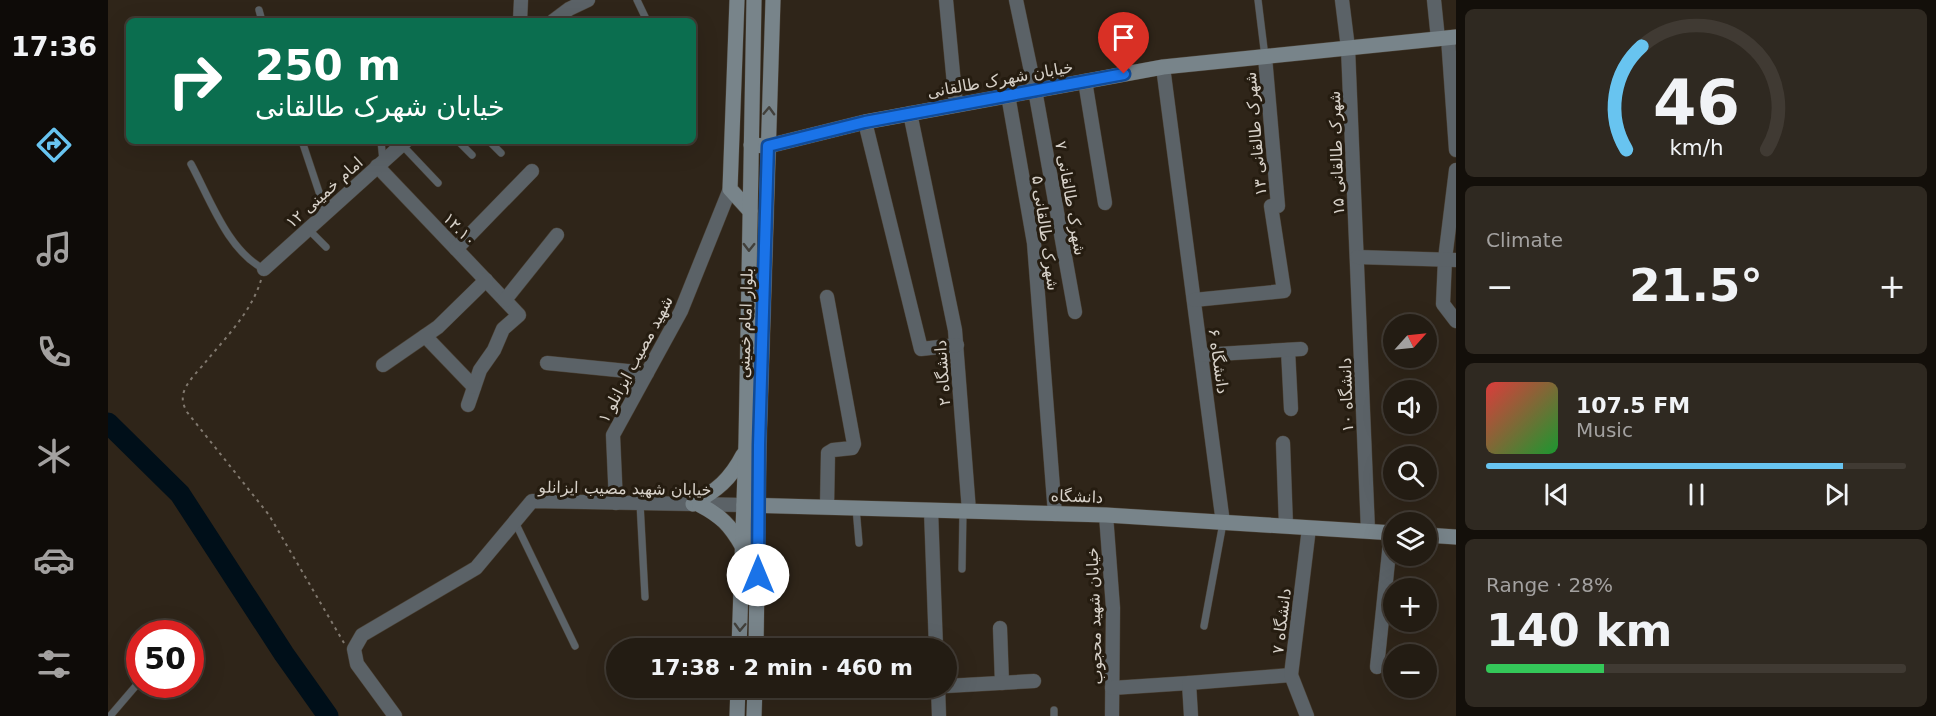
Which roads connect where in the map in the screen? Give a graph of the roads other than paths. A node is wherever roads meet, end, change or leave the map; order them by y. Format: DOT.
graph roads {
  1 [pos="521,0"];
  2 [pos="588,0"];
  3 [pos="637,0"];
  4 [pos="737,0"];
  5 [pos="754,0"];
  6 [pos="773,0"];
  7 [pos="946,0"];
  8 [pos="1016,0"];
  9 [pos="1258,0"];
  10 [pos="1342,0"];
  11 [pos="1434,0"];
  12 [pos="259,10"];
  13 [pos="261,18"];
  14 [pos="520,18"];
  15 [pos="557,18"];
  16 [pos="646,18"];
  17 [pos="1447,38"];
  18 [pos="1348,48"];
  19 [pos="1265,57"];
  20 [pos="1163,67"];
  21 [pos="1085,81"];
  22 [pos="1035,90"];
  23 [pos="1008,95"];
  24 [pos="956,105"];
  25 [pos="910,113"];
  26 [pos="865,122"];
  27 [pos="732,132"];
  28 [pos="751,140"];
  29 [pos="303,144"];
  30 [pos="381,144"];
  31 [pos="403,144"];
  32 [pos="405,144"];
  33 [pos="461,144"];
  34 [pos="492,144"];
  35 [pos="768,146"];
  36 [pos="1456,150"];
  37 [pos="501,153"];
  38 [pos="472,155"];
  39 [pos="380,163"];
  40 [pos="191,165"];
  41 [pos="1456,170"];
  42 [pos="532,171"];
  43 [pos="438,183"];
  44 [pos="730,189"];
  45 [pos="1105,203"];
  46 [pos="750,211"];
  47 [pos="326,213"];
  48 [pos="308,229"];
  49 [pos="557,235"];
  50 [pos="326,247"];
  51 [pos="456,249"];
  52 [pos="1357,257"];
  53 [pos="1450,260"];
  54 [pos="264,269"];
  55 [pos="486,280"];
  56 [pos="827,297"];
  57 [pos="505,300"];
  58 [pos="1194,300"];
  59 [pos="1075,312"];
  60 [pos="1456,321"];
  61 [pos="425,336"];
  62 [pos="957,345"];
  63 [pos="1201,355"];
  64 [pos="547,363"];
  65 [pos="383,365"];
  66 [pos="647,373"];
  67 [pos="474,387"];
  68 [pos="468,405"];
  69 [pos="1291,409"];
  70 [pos="1283,444"];
  71 [pos="746,449"];
  72 [pos="616,503"];
  73 [pos="640,503"];
  74 [pos="696,504"];
  75 [pos="751,505"];
  76 [pos="827,507"];
  77 [pos="856,508"];
  78 [pos="931,510"];
  79 [pos="966,511"];
  80 [pos="1055,514"];
  81 [pos="1106,515"];
  82 [pos="515,522"];
  83 [pos="1223,523"];
  84 [pos="1286,526"];
  85 [pos="1309,528"];
  86 [pos="1368,531"];
  87 [pos="1383,532"];
  88 [pos="1437,536"];
  89 [pos="1456,537"];
  90 [pos="859,543"];
  91 [pos="742,547"];
  92 [pos="1388,566"];
  93 [pos="962,569"];
  94 [pos="645,597"];
  95 [pos="1204,626"];
  96 [pos="1000,628"];
  97 [pos="739,638"];
  98 [pos="756,638"];
  99 [pos="936,638"];
  100 [pos="575,646"];
  101 [pos="1377,667"];
  102 [pos="1291,675"];
  103 [pos="1034,681"];
  104 [pos="1002,683"];
  105 [pos="1190,683"];
  106 [pos="957,685"];
  107 [pos="1112,687"];
  108 [pos="126,698"];
  109 [pos="738,698"];
  110 [pos="755,698"];
  111 [pos="938,698"];
  112 [pos="110,716"];
  113 [pos="395,716"];
  114 [pos="737,716"];
  115 [pos="754,716"];
  116 [pos="939,716"];
  117 [pos="1112,716"];
  118 [pos="1191,716"];
  119 [pos="1307,716"];
  1 -- 14 [label="street"];
  2 -- 15 [label="street"];
  3 -- 16 [label="lane"];
  4 -- 27 [label="main road"];
  5 -- 28 [label="main road, بلوار امام خمینی"];
  35 -- 6 [label="main road, بلوار امام خمینی, one-way"];
  7 -- 24 [label="street"];
  8 -- 22 [label="street, شهرک طالقانی ۷"];
  9 -- 19 [label="lane"];
  10 -- 18 [label="street, شهرک طالقانی ۱۵"];
  11 -- 17 [label="street"];
  12 -- 13 [label="lane"];
  17 -- 18 [label="main road, خیابان شهرک طالقانی"];
  17 -- 36 [label="street"];
  18 -- 19 [label="main road, خیابان شهرک طالقانی"];
  18 -- 52 [label="street, شهرک طالقانی ۱۵"];
  19 -- 20 [label="main road, خیابان شهرک طالقانی"];
  19 -- 58 [label="street, شهرک طالقانی ۱۳"];
  20 -- 21 [label="main road, خیابان شهرک طالقانی"];
  20 -- 58 [label="street, دانشگاه ۶"];
  21 -- 22 [label="main road, خیابان شهرک طالقانی"];
  21 -- 45 [label="street"];
  22 -- 23 [label="main road, خیابان شهرک طالقانی"];
  22 -- 59 [label="street, شهرک طالقانی ۷"];
  23 -- 24 [label="main road, خیابان شهرک طالقانی"];
  23 -- 80 [label="street, شهرک طالقانی ۵"];
  24 -- 25 [label="main road, خیابان شهرک طالقانی"];
  25 -- 26 [label="main road, خیابان شهرک طالقانی"];
  25 -- 62 [label="street, دانشگاه ۲"];
  26 -- 35 [label="main road, خیابان شهرک طالقانی"];
  26 -- 62 [label="street"];
  27 -- 28 [label="main road, خیابان شهرک طالقانی"];
  27 -- 44 [label="main road"];
  28 -- 35 [label="main road, خیابان شهرک طالقانی"];
  28 -- 46 [label="main road, بلوار امام خمینی"];
  29 -- 47 [label="lane"];
  30 -- 39 [label="lane"];
  31 -- 39 [label="street, امام خمینی ۱۲"];
  32 -- 43 [label="lane"];
  33 -- 38 [label="lane"];
  34 -- 37 [label="lane"];
  35 -- 75 [label="main road, بلوار امام خمینی"];
  39 -- 47 [label="street, امام خمینی ۱۲"];
  39 -- 51 [label="street, ۱۲.۱۰"];
  40 -- 54 [label="lane"];
  41 -- 53 [label="street"];
  42 -- 51 [label="street"];
  44 -- 46 [label="main road"];
  44 -- 66 [label="street, شهید مصیب ایزانلو ۱"];
  46 -- 71 [label="main road, بلوار امام خمینی, one-way"];
  47 -- 48 [label="street, امام خمینی ۱۲"];
  48 -- 50 [label="lane"];
  48 -- 54 [label="street, امام خمینی ۱۲"];
  49 -- 57 [label="street"];
  51 -- 55 [label="street, ۱۲.۱۰"];
  52 -- 53 [label="street"];
  52 -- 86 [label="street, دانشگاه ۱۰"];
  53 -- 60 [label="street"];
  55 -- 57 [label="street, ۱۲.۱۰"];
  55 -- 61 [label="street"];
  56 -- 76 [label="street"];
  57 -- 67 [label="street, ۱۲.۱۰"];
  58 -- 63 [label="street, دانشگاه ۶"];
  61 -- 65 [label="street"];
  61 -- 67 [label="street"];
  62 -- 79 [label="street, دانشگاه ۲"];
  63 -- 69 [label="street"];
  63 -- 83 [label="street, دانشگاه ۶"];
  64 -- 66 [label="street"];
  66 -- 72 [label="street, شهید مصیب ایزانلو ۱"];
  67 -- 68 [label="street"];
  70 -- 84 [label="street"];
  71 -- 74 [label="main road"];
  71 -- 75 [label="main road, بلوار امام خمینی"];
  72 -- 73 [label="street, خیابان شهید مصیب ایزانلو"];
  72 -- 82 [label="street, خیابان شهید مصیب ایزانلو"];
  73 -- 74 [label="street, خیابان شهید مصیب ایزانلو"];
  73 -- 94 [label="lane"];
  74 -- 75 [label="street, خیابان شهید مصیب ایزانلو"];
  74 -- 91 [label="main road"];
  75 -- 76 [label="main road, دانشگاه"];
  75 -- 91 [label="main road, بلوار امام خمینی"];
  75 -- 98 [label="main road, بلوار امام خمینی"];
  76 -- 77 [label="main road, دانشگاه"];
  77 -- 78 [label="main road, دانشگاه"];
  77 -- 90 [label="lane"];
  78 -- 79 [label="main road, دانشگاه"];
  78 -- 99 [label="street"];
  79 -- 80 [label="main road, دانشگاه"];
  79 -- 93 [label="lane"];
  80 -- 81 [label="main road, دانشگاه"];
  81 -- 83 [label="main road, دانشگاه"];
  81 -- 107 [label="street, خیابان شهید محجوب"];
  82 -- 100 [label="lane"];
  82 -- 113 [label="street, خیابان شهید مصیب ایزانلو"];
  83 -- 84 [label="main road, دانشگاه"];
  83 -- 95 [label="lane"];
  84 -- 85 [label="main road, دانشگاه"];
  85 -- 86 [label="main road, دانشگاه"];
  85 -- 102 [label="street, دانشگاه ۷"];
  86 -- 87 [label="main road, دانشگاه"];
  88 -- 89 [label="main road"];
  91 -- 97 [label="main road, بلوار امام خمینی, one-way"];
  92 -- 101 [label="street"];
  96 -- 104 [label="street"];
  102 -- 105 [label="street"];
  102 -- 119 [label="street, دانشگاه ۷"];
  103 -- 104 [label="street"];
  104 -- 106 [label="street"];
  105 -- 107 [label="street"];
  105 -- 118 [label="street"];
  107 -- 117 [label="street, خیابان شهید محجوب"];
  108 -- 112 [label="lane"];
  109 -- 114 [label="main road"];
  110 -- 115 [label="main road"];
  111 -- 116 [label="street"];
}
